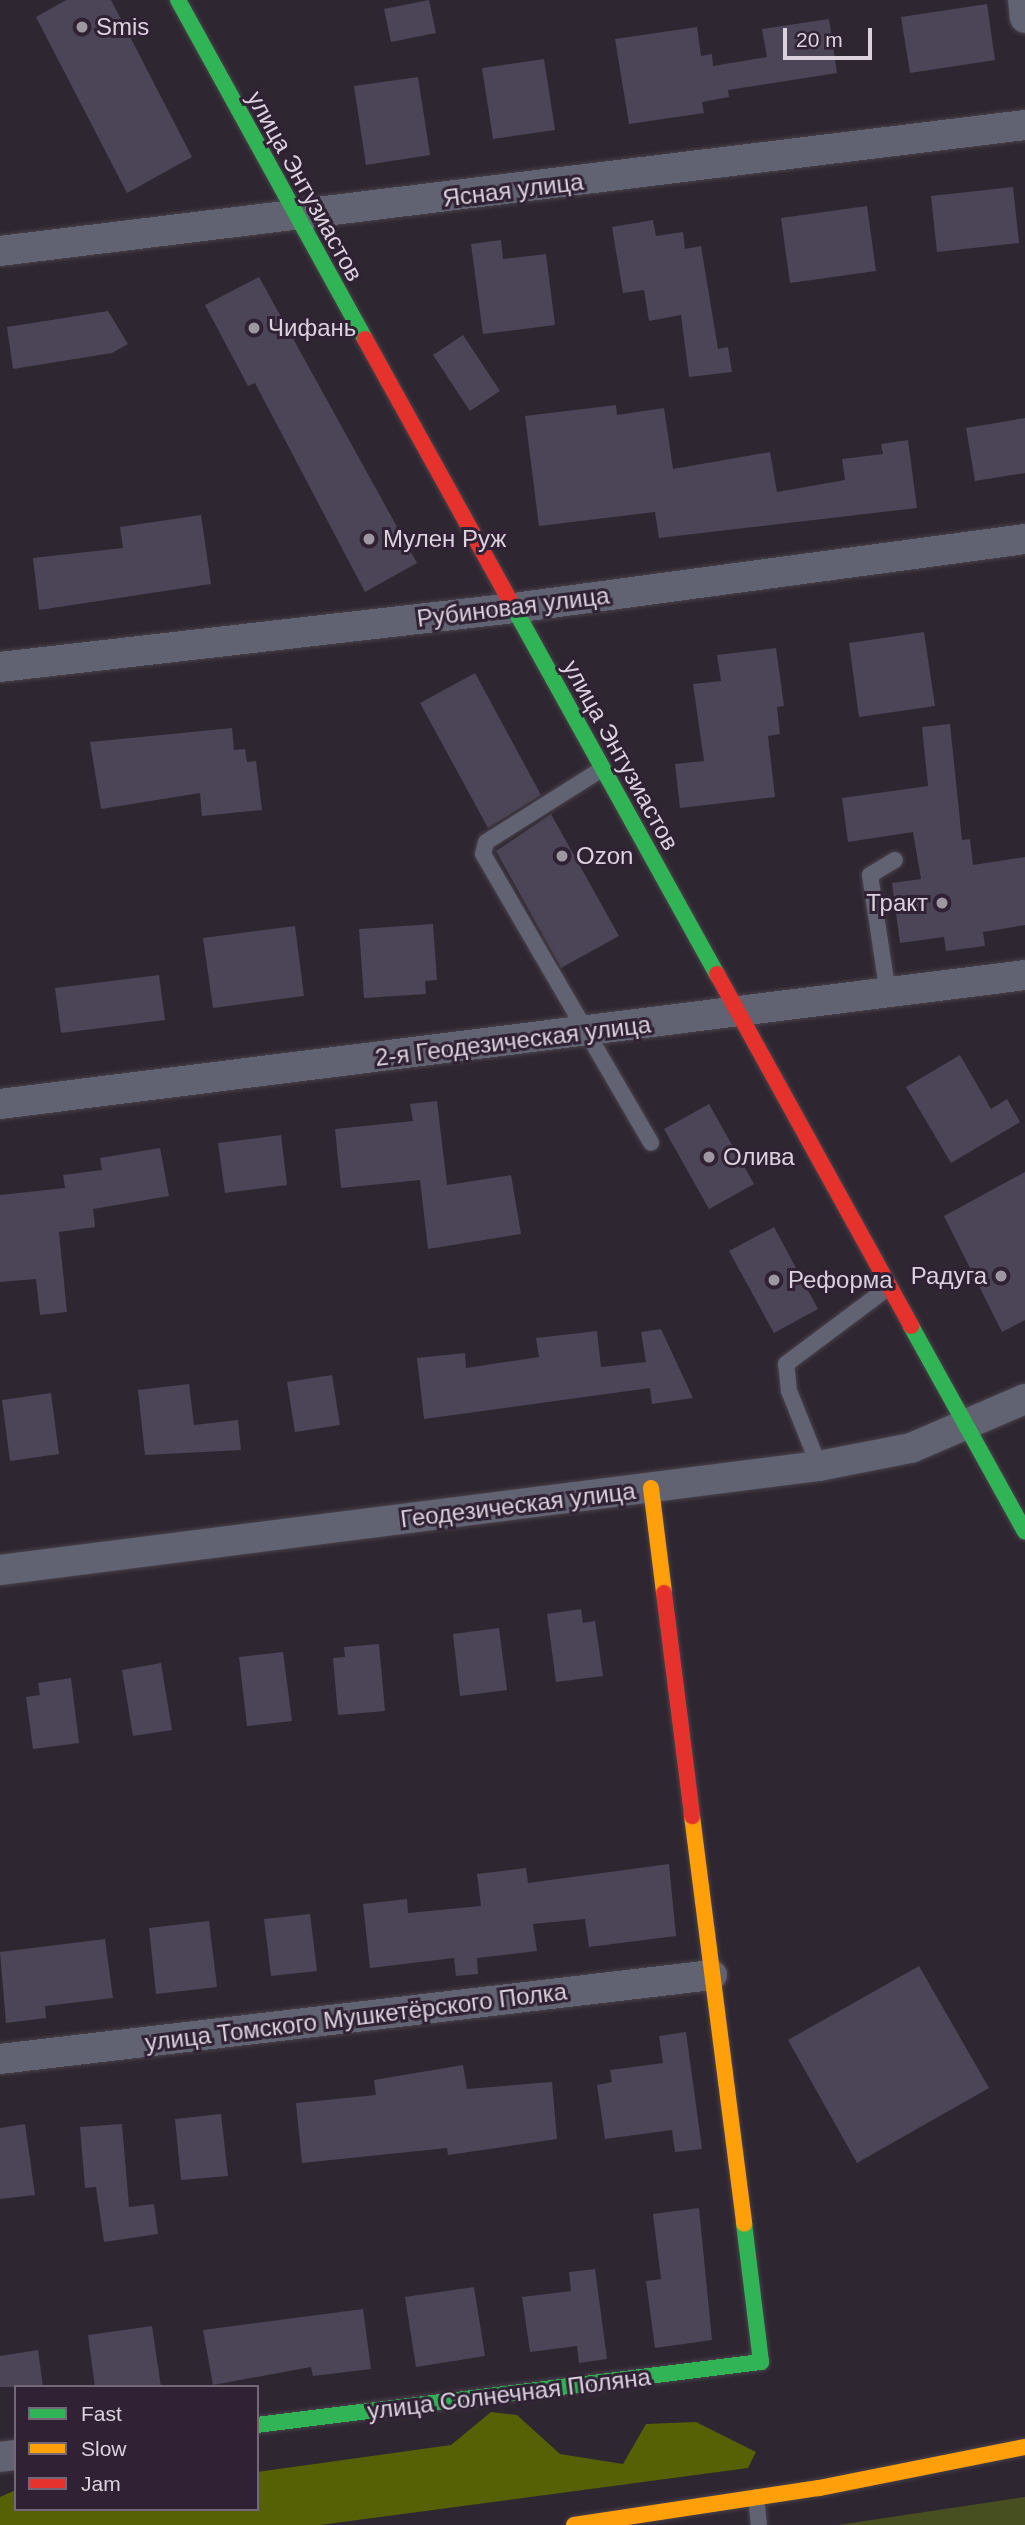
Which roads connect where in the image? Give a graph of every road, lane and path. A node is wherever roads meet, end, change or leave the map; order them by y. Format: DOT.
graph roads {
  1 [pos="178,0"];
  2 [pos="1023,0"];
  3 [pos="1025,18"];
  4 [pos="1025,125"];
  5 [pos="297,218"];
  6 [pos="0,251"];
  7 [pos="1025,539"];
  8 [pos="514,608"];
  9 [pos="0,667"];
  10 [pos="602,769"];
  11 [pos="895,860"];
  12 [pos="1025,975"];
  13 [pos="888,994"];
  14 [pos="735,1012"];
  15 [pos="587,1033"];
  16 [pos="0,1104"];
  17 [pos="651,1143"];
  18 [pos="889,1287"];
  19 [pos="1025,1399"];
  20 [pos="968,1426"];
  21 [pos="819,1466"];
  22 [pos="651,1488"];
  23 [pos="1025,1532"];
  24 [pos="0,1570"];
  25 [pos="712,1975"];
  26 [pos="0,2059"];
  27 [pos="259,2425"];
  28 [pos="1025,2447"];
  29 [pos="756,2497"];
  30 [pos="574,2525"];
  31 [pos="759,2525"];
  1 -- 5 [label="street, улица Энтузиастов"];
  2 -- 3 [label="street"];
  4 -- 5 [label="street, Ясная улица"];
  5 -- 6 [label="street, Ясная улица"];
  5 -- 8 [label="street, улица Энтузиастов"];
  7 -- 8 [label="street, Рубиновая улица"];
  8 -- 9 [label="street, Рубиновая улица"];
  8 -- 10 [label="street, улица Энтузиастов"];
  10 -- 14 [label="street, улица Энтузиастов"];
  10 -- 15 [label="lane"];
  11 -- 13 [label="lane"];
  12 -- 13 [label="street, 2-я Геодезическая улица"];
  13 -- 14 [label="street, 2-я Геодезическая улица"];
  14 -- 15 [label="street, 2-я Геодезическая улица"];
  14 -- 18 [label="street, улица Энтузиастов"];
  15 -- 16 [label="street, 2-я Геодезическая улица"];
  15 -- 17 [label="lane"];
  18 -- 20 [label="street, улица Энтузиастов"];
  18 -- 21 [label="lane"];
  19 -- 20 [label="street, Геодезическая улица"];
  20 -- 21 [label="street, Геодезическая улица"];
  20 -- 23 [label="street, улица Энтузиастов"];
  21 -- 22 [label="street, Геодезическая улица"];
  22 -- 24 [label="street, Геодезическая улица"];
  22 -- 25 [label="street"];
  25 -- 26 [label="street, улица Томского Мушкетёрского Полка"];
  25 -- 27 [label="street, улица Солнечная Поляна"];
  28 -- 29 [label="street"];
  29 -- 30 [label="street"];
  29 -- 31 [label="lane"];
}
